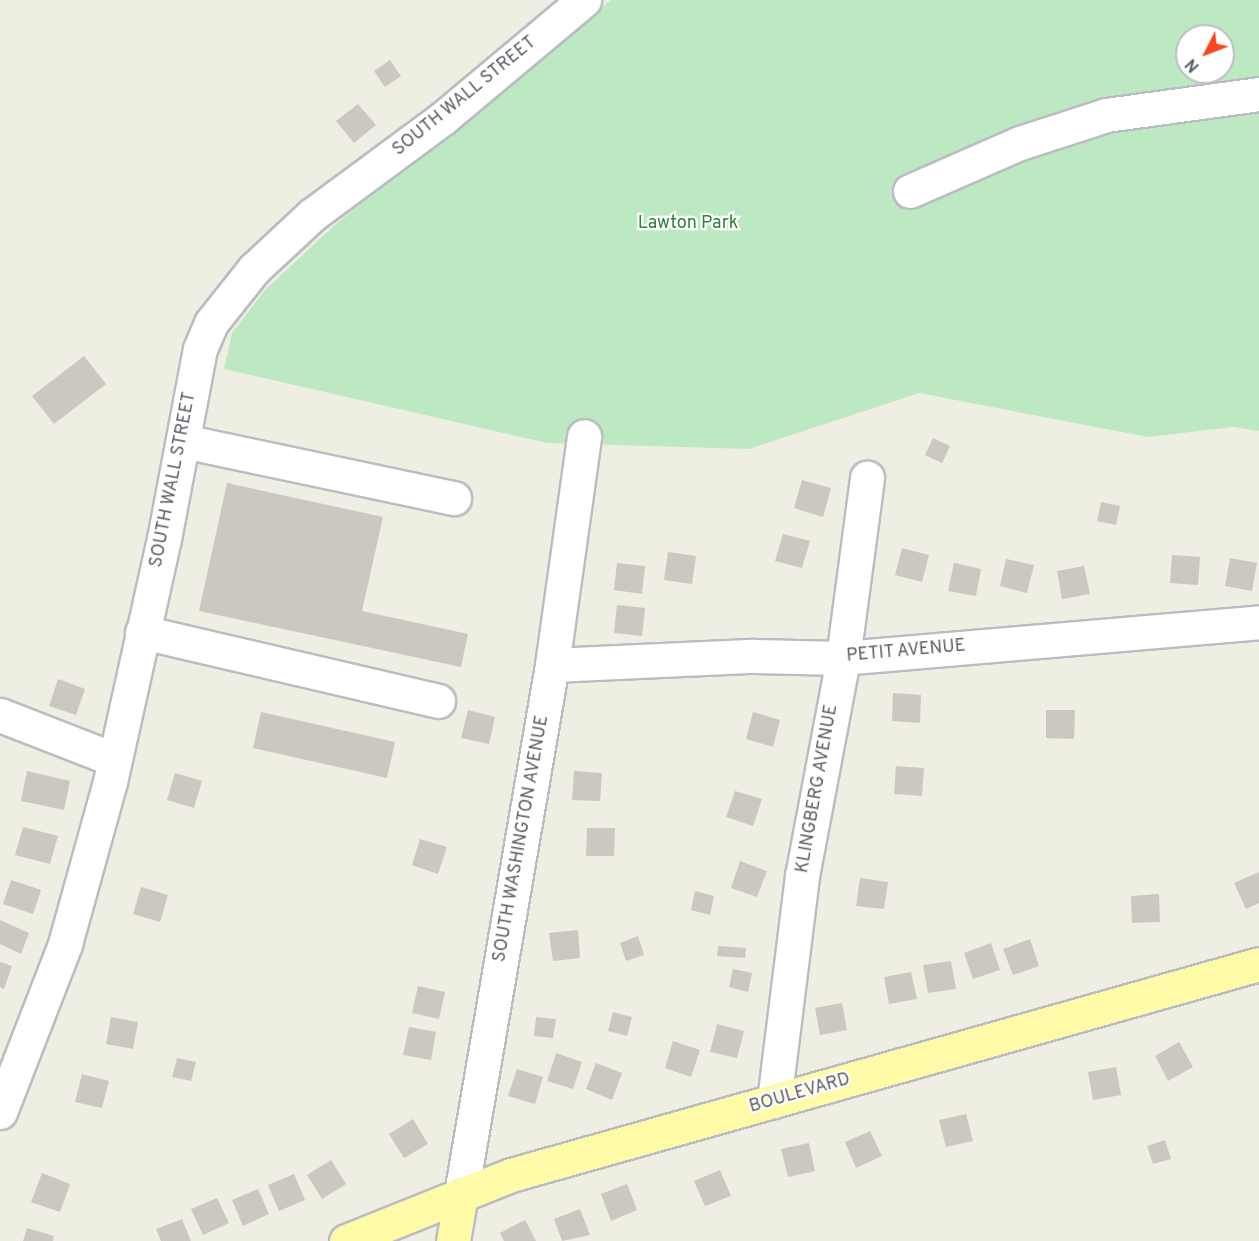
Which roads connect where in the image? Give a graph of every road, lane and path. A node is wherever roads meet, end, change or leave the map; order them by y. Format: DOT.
graph roads {
  1 [pos="584,0"];
  2 [pos="1259,94"];
  3 [pos="910,191"];
  4 [pos="585,436"];
  5 [pos="183,441"];
  6 [pos="867,478"];
  7 [pos="454,498"];
  8 [pos="1259,622"];
  9 [pos="142,632"];
  10 [pos="843,658"];
  11 [pos="552,665"];
  12 [pos="438,701"];
  13 [pos="0,715"];
  14 [pos="113,759"];
  15 [pos="1259,964"];
  16 [pos="774,1101"];
  17 [pos="0,1112"];
  18 [pos="460,1194"];
  19 [pos="346,1241"];
  20 [pos="453,1241"];
  1 -- 5 [label="street, SOUTH WALL STREET"];
  2 -- 3 [label="street"];
  4 -- 11 [label="street, SOUTH WASHINGTON AVENUE"];
  5 -- 7 [label="street"];
  5 -- 9 [label="street, SOUTH WALL STREET"];
  6 -- 10 [label="street, KLINGBERG AVENUE"];
  8 -- 10 [label="street, PETIT AVENUE"];
  9 -- 12 [label="street"];
  9 -- 14 [label="street, SOUTH WALL STREET"];
  10 -- 11 [label="street, PETIT AVENUE"];
  10 -- 16 [label="street, KLINGBERG AVENUE"];
  11 -- 18 [label="street, SOUTH WASHINGTON AVENUE"];
  13 -- 14 [label="street"];
  14 -- 17 [label="street, SOUTH WALL STREET"];
  15 -- 16 [label="main road, BOULEVARD"];
  16 -- 18 [label="main road, BOULEVARD"];
  18 -- 19 [label="main road, BOULEVARD"];
  18 -- 20 [label="main road, SOUTH WASHINGTON AVENUE"];
}
